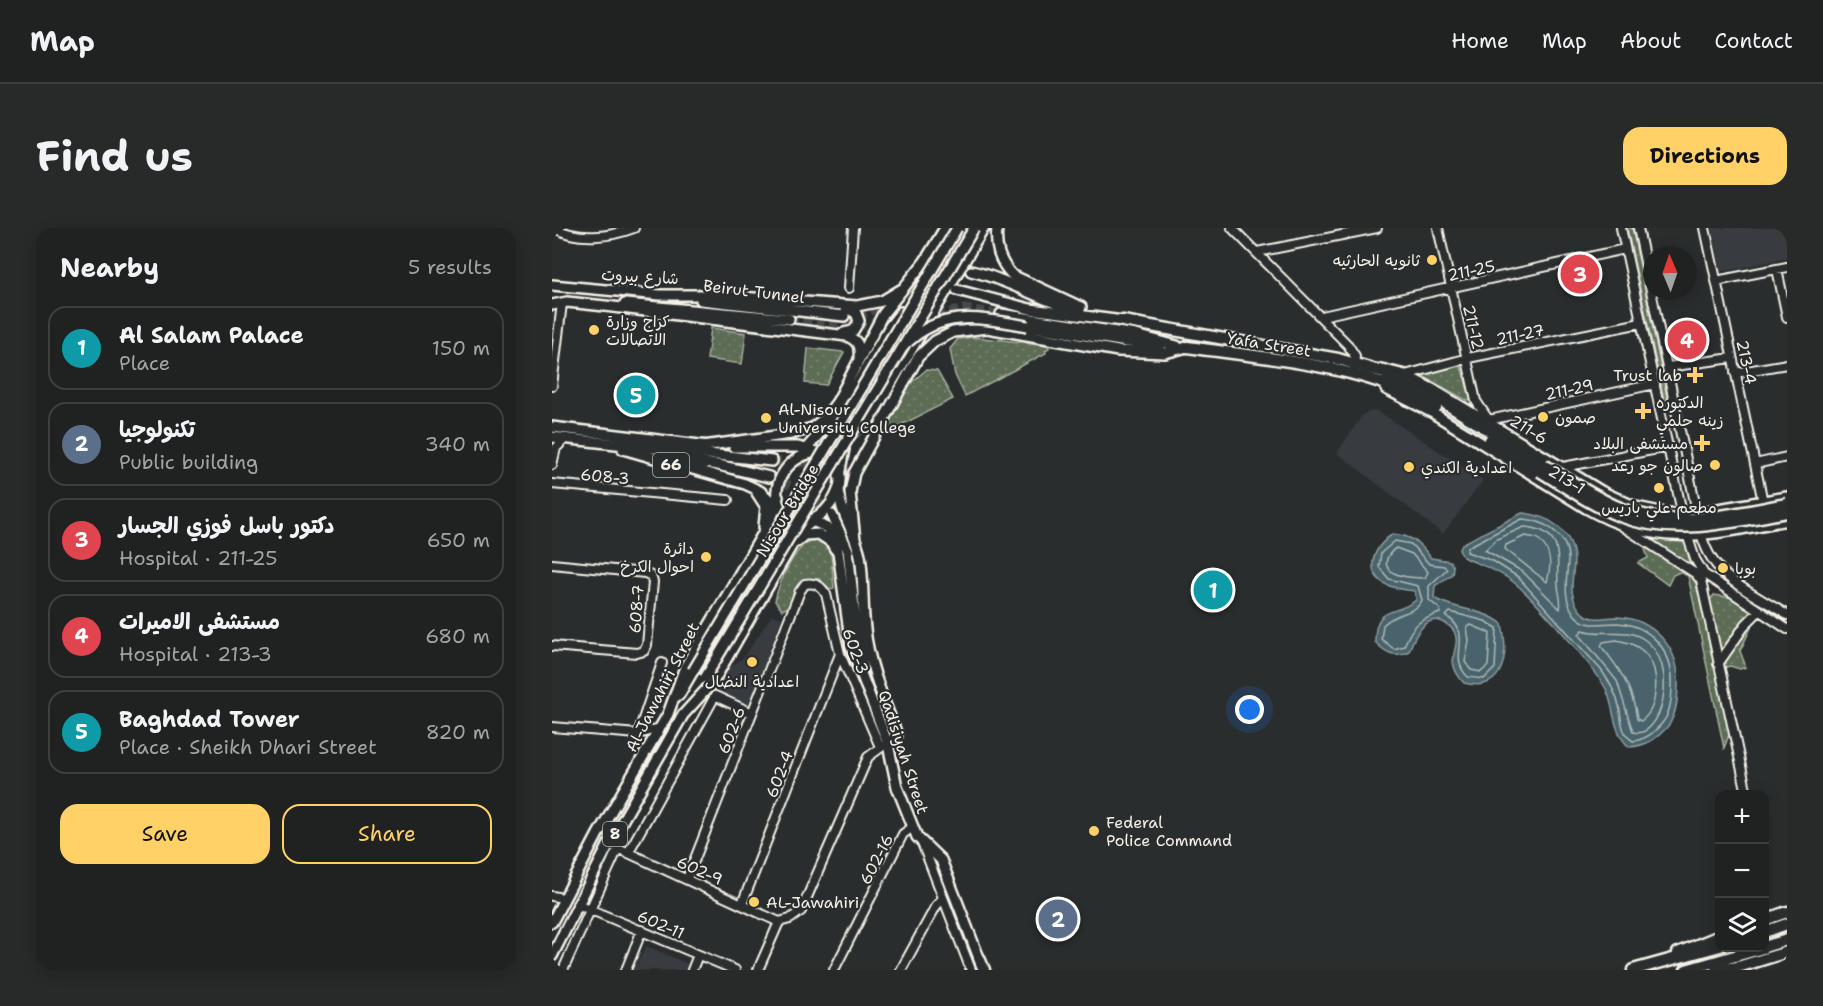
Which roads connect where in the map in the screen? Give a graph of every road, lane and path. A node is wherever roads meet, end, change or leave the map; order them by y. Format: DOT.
graph roads {
  1 [pos="555,228"];
  2 [pos="634,228"];
  3 [pos="853,228"];
  4 [pos="945,228"];
  5 [pos="957,228"];
  6 [pos="974,228"];
  7 [pos="984,228"];
  8 [pos="997,228"];
  9 [pos="1232,228"];
  10 [pos="1377,228"];
  11 [pos="1438,228"];
  12 [pos="1621,228"];
  13 [pos="1638,228"];
  14 [pos="1705,228"];
  15 [pos="622,230"];
  16 [pos="1625,249"];
  17 [pos="1257,252"];
  18 [pos="1787,267"];
  19 [pos="1777,269"];
  20 [pos="970,271"];
  21 [pos="1716,281"];
  22 [pos="552,285"];
  23 [pos="563,286"];
  24 [pos="849,288"];
  25 [pos="1452,288"];
  26 [pos="902,289"];
  27 [pos="957,290"];
  28 [pos="945,294"];
  29 [pos="660,295"];
  30 [pos="557,304"];
  31 [pos="836,305"];
  32 [pos="605,306"];
  33 [pos="901,312"];
  34 [pos="1001,314"];
  35 [pos="1094,314"];
  36 [pos="844,316"];
  37 [pos="1322,316"];
  38 [pos="1787,317"];
  39 [pos="789,319"];
  40 [pos="1124,321"];
  41 [pos="1641,323"];
  42 [pos="987,328"];
  43 [pos="826,332"];
  44 [pos="919,340"];
  45 [pos="1182,346"];
  46 [pos="895,357"];
  47 [pos="1468,358"];
  48 [pos="1732,358"];
  49 [pos="858,362"];
  50 [pos="1787,364"];
  51 [pos="1356,367"];
  52 [pos="1668,367"];
  53 [pos="1736,374"];
  54 [pos="1406,375"];
  55 [pos="1655,384"];
  56 [pos="552,386"];
  57 [pos="843,402"];
  58 [pos="1676,407"];
  59 [pos="1660,410"];
  60 [pos="832,417"];
  61 [pos="1679,421"];
  62 [pos="868,422"];
  63 [pos="1492,423"];
  64 [pos="1664,424"];
  65 [pos="552,427"];
  66 [pos="812,428"];
  67 [pos="822,433"];
  68 [pos="552,436"];
  69 [pos="566,438"];
  70 [pos="592,441"];
  71 [pos="703,446"];
  72 [pos="779,446"];
  73 [pos="1668,447"];
  74 [pos="807,449"];
  75 [pos="632,452"];
  76 [pos="824,454"];
  77 [pos="1787,457"];
  78 [pos="772,461"];
  79 [pos="792,462"];
  80 [pos="1588,462"];
  81 [pos="1755,464"];
  82 [pos="552,465"];
  83 [pos="1563,467"];
  84 [pos="1542,468"];
  85 [pos="839,476"];
  86 [pos="769,477"];
  87 [pos="1584,480"];
  88 [pos="552,484"];
  89 [pos="752,487"];
  90 [pos="838,490"];
  91 [pos="1787,497"];
  92 [pos="728,500"];
  93 [pos="1763,502"];
  94 [pos="1787,504"];
  95 [pos="779,505"];
  96 [pos="1787,512"];
  97 [pos="1697,513"];
  98 [pos="1682,514"];
  99 [pos="832,515"];
  100 [pos="815,518"];
  101 [pos="1787,520"];
  102 [pos="1622,526"];
  103 [pos="762,534"];
  104 [pos="1701,535"];
  105 [pos="1688,536"];
  106 [pos="855,540"];
  107 [pos="791,546"];
  108 [pos="552,564"];
  109 [pos="840,566"];
  110 [pos="1698,572"];
  111 [pos="800,591"];
  112 [pos="1753,593"];
  113 [pos="1747,603"];
  114 [pos="1759,611"];
  115 [pos="1784,613"];
  116 [pos="1774,621"];
  117 [pos="1787,629"];
  118 [pos="552,646"];
  119 [pos="840,654"];
  120 [pos="662,663"];
  121 [pos="1718,664"];
  122 [pos="867,690"];
  123 [pos="752,713"];
  124 [pos="668,714"];
  125 [pos="683,715"];
  126 [pos="552,727"];
  127 [pos="660,728"];
  128 [pos="638,734"];
  129 [pos="884,746"];
  130 [pos="1746,790"];
  131 [pos="913,827"];
  132 [pos="922,843"];
  133 [pos="614,846"];
  134 [pos="628,853"];
  135 [pos="687,879"];
  136 [pos="552,896"];
  137 [pos="563,898"];
  138 [pos="944,898"];
  139 [pos="577,904"];
  140 [pos="742,904"];
  141 [pos="590,910"];
  142 [pos="1787,912"];
  143 [pos="1769,918"];
  144 [pos="552,922"];
  145 [pos="779,922"];
  146 [pos="1787,924"];
  147 [pos="642,930"];
  148 [pos="1769,930"];
  149 [pos="1715,938"];
  150 [pos="1787,940"];
  151 [pos="1769,945"];
  152 [pos="1715,947"];
  153 [pos="1749,952"];
  154 [pos="1787,952"];
  155 [pos="698,955"];
  156 [pos="552,956"];
  157 [pos="979,957"];
  158 [pos="1654,965"];
  159 [pos="563,970"];
  160 [pos="626,970"];
  161 [pos="692,970"];
  162 [pos="735,970"];
  163 [pos="758,970"];
  164 [pos="834,970"];
  165 [pos="901,970"];
  166 [pos="971,970"];
  167 [pos="984,970"];
  168 [pos="1633,970"];
  169 [pos="1686,970"];
  170 [pos="1716,970"];
  1 -- 15 [label="street"];
  2 -- 15 [label="street"];
  3 -- 24 [label="street"];
  4 -- 26 [label="main road"];
  5 -- 124 [label="main road, Nisour Bridge, bridge"];
  6 -- 46 [label="main road, Nisour Bridge, bridge"];
  7 -- 28 [label="main road"];
  8 -- 35 [label="main road"];
  9 -- 17 [label="street"];
  10 -- 17 [label="street"];
  11 -- 25 [label="street, 211-12"];
  12 -- 16 [label="street"];
  13 -- 52 [label="street"];
  14 -- 21 [label="street, 213-4"];
  16 -- 25 [label="street, 211-25"];
  16 -- 41 [label="street"];
  17 -- 37 [label="street"];
  18 -- 19 [label="street"];
  19 -- 21 [label="street"];
  19 -- 38 [label="street"];
  20 -- 35 [label="main road"];
  21 -- 48 [label="street, 213-4"];
  22 -- 23 [label="main road, شارع بيروت"];
  23 -- 29 [label="main road, شارع بيروت"];
  23 -- 30 [label="main road"];
  25 -- 37 [label="street, 211-25"];
  25 -- 47 [label="street, 211-12"];
  26 -- 31 [label="main road, شارع بيروت"];
  26 -- 49 [label="main road"];
  27 -- 40 [label="main road, Yafa Street"];
  28 -- 44 [label="main road"];
  28 -- 85 [label="main road"];
  29 -- 31 [label="main road, شارع بيروت"];
  29 -- 36 [label="main road, Beirut Tunnel"];
  30 -- 32 [label="main road, شارع بيروت"];
  30 -- 56 [label="street"];
  31 -- 43 [label="main road"];
  32 -- 39 [label="main road, Beirut Tunnel"];
  32 -- 43 [label="main road, شارع بيروت"];
  33 -- 57 [label="main road"];
  34 -- 45 [label="main road"];
  35 -- 40 [label="main road"];
  37 -- 51 [label="street"];
  40 -- 51 [label="highway, Yafa Street"];
  41 -- 47 [label="street, 211-27"];
  41 -- 55 [label="street"];
  42 -- 44 [label="main road"];
  42 -- 45 [label="main road, Yafa Street"];
  42 -- 106 [label="main road, Yafa Street"];
  43 -- 49 [label="main road, شارع بيروت"];
  44 -- 62 [label="main road"];
  45 -- 46 [label="main road, bridge"];
  45 -- 51 [label="highway, Yafa Street"];
  46 -- 125 [label="main road, Nisour Bridge, bridge"];
  47 -- 54 [label="street, 211-27"];
  47 -- 63 [label="street, 211-12"];
  48 -- 52 [label="street"];
  48 -- 53 [label="street, 213-4"];
  49 -- 57 [label="main road"];
  50 -- 53 [label="street"];
  51 -- 54 [label="main road, 211-6"];
  51 -- 84 [label="highway, Yafa Street"];
  51 -- 102 [label="main road, 213-1"];
  52 -- 58 [label="street"];
  53 -- 81 [label="street, 213-4"];
  54 -- 63 [label="main road, 211-6"];
  55 -- 59 [label="street"];
  55 -- 63 [label="street, 211-29"];
  57 -- 60 [label="main road"];
  57 -- 66 [label="main road"];
  57 -- 67 [label="main road"];
  58 -- 59 [label="street"];
  58 -- 61 [label="street"];
  59 -- 64 [label="street"];
  60 -- 66 [label="main road"];
  60 -- 67 [label="main road"];
  61 -- 64 [label="street"];
  61 -- 97 [label="street"];
  63 -- 83 [label="main road, 211-6"];
  64 -- 73 [label="street"];
  65 -- 71 [label="main road, 66"];
  66 -- 71 [label="main road"];
  67 -- 72 [label="main road"];
  67 -- 74 [label="main road"];
  68 -- 69 [label="main road, 66"];
  69 -- 70 [label="main road, 66"];
  69 -- 82 [label="street"];
  70 -- 75 [label="main road, 66"];
  70 -- 78 [label="main road, 66"];
  71 -- 72 [label="main road, 66"];
  72 -- 74 [label="main road, 66"];
  73 -- 80 [label="street"];
  73 -- 98 [label="street"];
  74 -- 76 [label="main road, 66"];
  74 -- 79 [label="main road"];
  75 -- 86 [label="main road"];
  75 -- 89 [label="main road, 66"];
  76 -- 79 [label="main road"];
  76 -- 85 [label="main road"];
  77 -- 81 [label="street"];
  79 -- 95 [label="main road"];
  80 -- 83 [label="street"];
  80 -- 87 [label="street"];
  81 -- 93 [label="street, 213-4"];
  83 -- 87 [label="main road, 211-6"];
  84 -- 94 [label="highway, Yafa Street, bridge"];
  84 -- 96 [label="highway, Yafa Street, bridge"];
  85 -- 90 [label="main road"];
  87 -- 98 [label="main road, 211-6"];
  88 -- 92 [label="street, 608-3"];
  89 -- 95 [label="main road, 66"];
  89 -- 103 [label="main road"];
  90 -- 100 [label="main road"];
  90 -- 106 [label="main road, Qadisiyah Street"];
  91 -- 93 [label="main road"];
  93 -- 97 [label="main road"];
  95 -- 100 [label="main road"];
  95 -- 103 [label="main road, Al-Jawahiri Street / 8"];
  97 -- 98 [label="main road"];
  97 -- 104 [label="street"];
  98 -- 105 [label="street"];
  99 -- 122 [label="main road"];
  100 -- 107 [label="main road, Al-Jawahiri Street / 8"];
  100 -- 109 [label="main road, Qadisiyah Street"];
  101 -- 104 [label="main road, 213-1"];
  102 -- 105 [label="main road, 213-1"];
  102 -- 110 [label="street"];
  103 -- 107 [label="main road"];
  103 -- 124 [label="main road, Al-Jawahiri Street / 8"];
  104 -- 105 [label="main road, 213-1"];
  104 -- 112 [label="street"];
  105 -- 110 [label="street"];
  106 -- 129 [label="main road, Qadisiyah Street"];
  107 -- 109 [label="main road"];
  107 -- 125 [label="main road, Al-Jawahiri Street / 8"];
  108 -- 118 [label="street, 608-7"];
  109 -- 122 [label="main road, Qadisiyah Street"];
  110 -- 113 [label="street"];
  110 -- 121 [label="street"];
  111 -- 119 [label="street, 602-3"];
  111 -- 123 [label="street, 602-6"];
  112 -- 113 [label="street"];
  112 -- 115 [label="street"];
  113 -- 114 [label="street"];
  114 -- 116 [label="street"];
  114 -- 121 [label="street"];
  115 -- 116 [label="street"];
  116 -- 117 [label="street"];
  119 -- 129 [label="street, 602-3"];
  119 -- 140 [label="street, 602-4"];
  120 -- 128 [label="street"];
  121 -- 130 [label="street"];
  122 -- 129 [label="main road, Qadisiyah Street"];
  123 -- 134 [label="street"];
  123 -- 135 [label="street, 602-6"];
  124 -- 127 [label="main road, Al-Jawahiri Street / 8"];
  125 -- 133 [label="main road, Al-Jawahiri Street / 8"];
  126 -- 128 [label="street"];
  127 -- 128 [label="street"];
  127 -- 137 [label="main road, Al-Jawahiri Street / 8"];
  129 -- 131 [label="main road, Qadisiyah Street"];
  129 -- 145 [label="street"];
  131 -- 132 [label="main road, Qadisiyah Street"];
  131 -- 164 [label="street, 602-16"];
  132 -- 138 [label="street"];
  132 -- 157 [label="main road, Qadisiyah Street"];
  133 -- 134 [label="street, 602-9"];
  133 -- 139 [label="main road, Al-Jawahiri Street / 8"];
  133 -- 141 [label="street"];
  134 -- 135 [label="street, 602-9"];
  135 -- 140 [label="street, 602-9"];
  136 -- 137 [label="street"];
  137 -- 144 [label="main road, Al-Jawahiri Street / 8"];
  138 -- 165 [label="street"];
  138 -- 166 [label="street"];
  139 -- 141 [label="street, 602-11"];
  139 -- 156 [label="main road, Al-Jawahiri Street / 8"];
  140 -- 145 [label="street, 602-9"];
  141 -- 147 [label="street, 602-11"];
  141 -- 159 [label="street"];
  142 -- 143 [label="highway"];
  145 -- 163 [label="street"];
  146 -- 148 [label="highway"];
  147 -- 155 [label="street, 602-11"];
  147 -- 160 [label="street"];
  149 -- 158 [label="highway"];
  150 -- 151 [label="highway"];
  152 -- 158 [label="highway"];
  153 -- 169 [label="highway"];
  154 -- 170 [label="highway"];
  155 -- 161 [label="street"];
  155 -- 162 [label="street, 602-11"];
  157 -- 167 [label="highway"];
  158 -- 168 [label="highway"];
}
